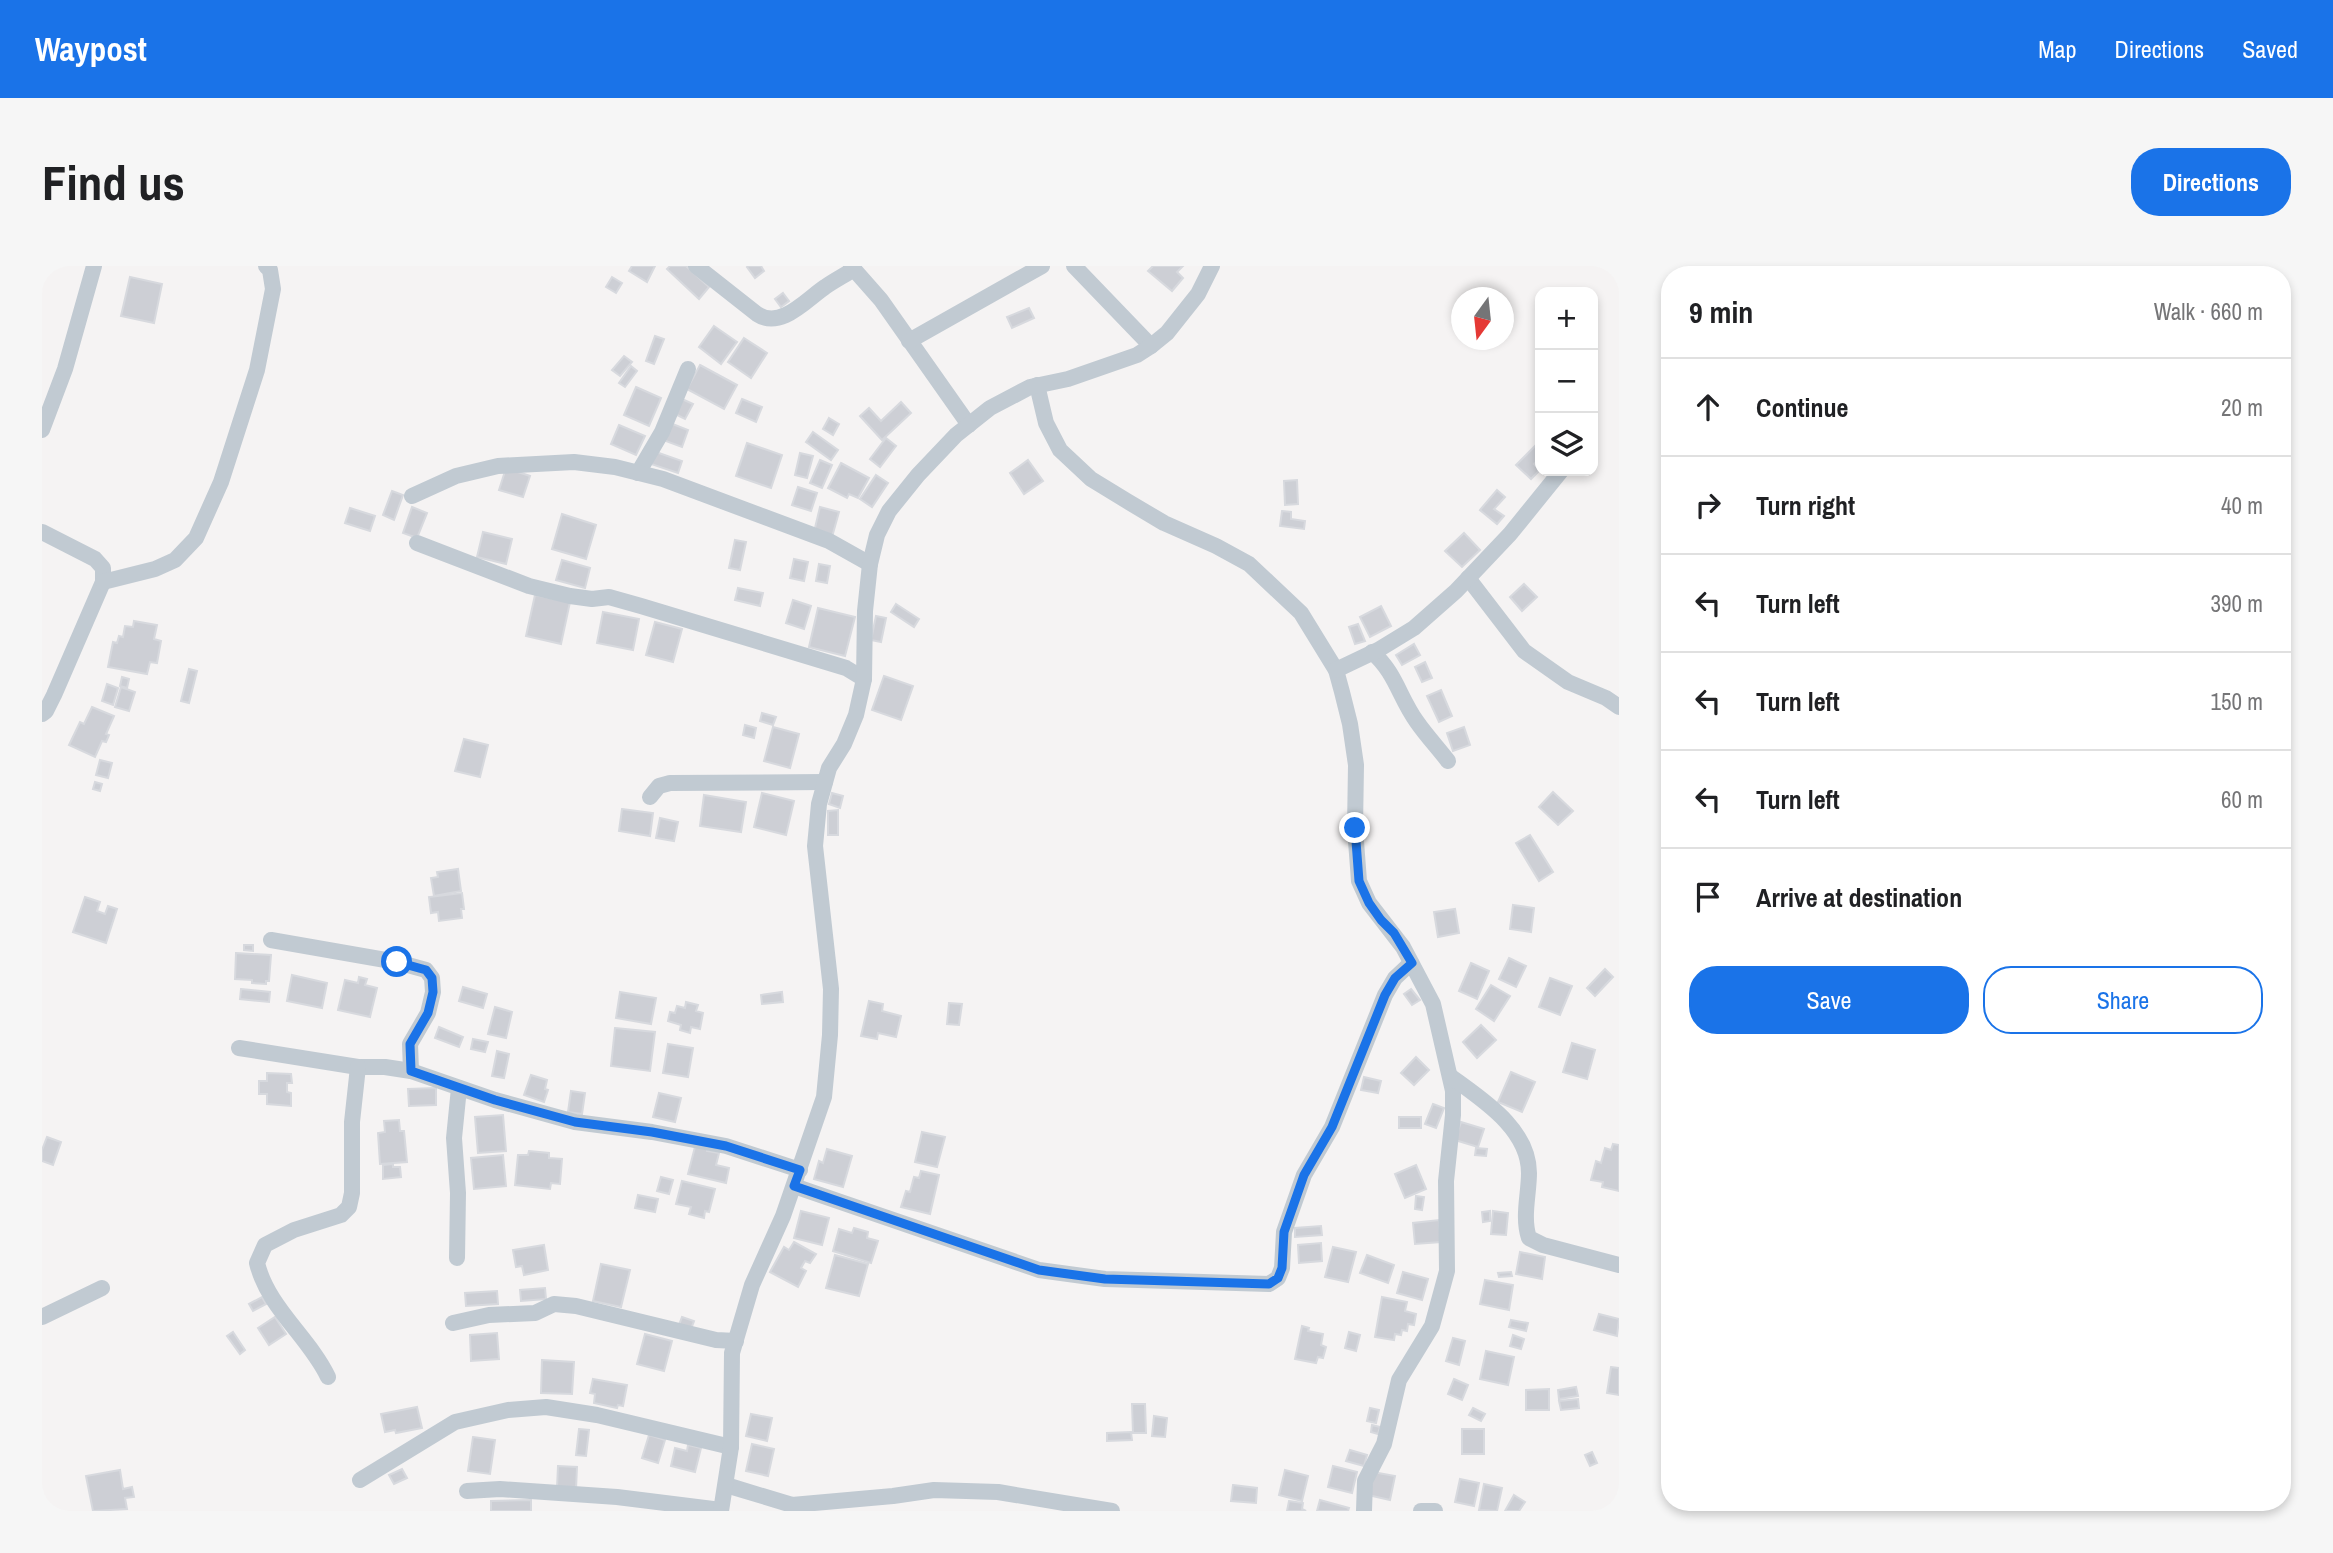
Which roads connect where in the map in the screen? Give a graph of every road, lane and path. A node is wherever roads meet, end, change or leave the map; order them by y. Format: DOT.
graph roads {
  1 [pos="94,266"];
  2 [pos="266,266"];
  3 [pos="696,266"];
  4 [pos="1042,266"];
  5 [pos="1074,266"];
  6 [pos="1212,266"];
  7 [pos="853,268"];
  8 [pos="909,341"];
  9 [pos="1151,346"];
  10 [pos="688,369"];
  11 [pos="1037,385"];
  12 [pos="969,425"];
  13 [pos="42,430"];
  14 [pos="638,473"];
  15 [pos="1557,476"];
  16 [pos="412,496"];
  17 [pos="42,532"];
  18 [pos="418,543"];
  19 [pos="870,564"];
  20 [pos="1468,578"];
  21 [pos="103,582"];
  22 [pos="1372,652"];
  23 [pos="1336,670"];
  24 [pos="864,679"];
  25 [pos="1619,707"];
  26 [pos="42,714"];
  27 [pos="1448,761"];
  28 [pos="825,782"];
  29 [pos="650,797"];
  30 [pos="271,940"];
  31 [pos="1412,963"];
  32 [pos="239,1048"];
  33 [pos="358,1067"];
  34 [pos="411,1071"];
  35 [pos="1450,1076"];
  36 [pos="459,1087"];
  37 [pos="800,1170"];
  38 [pos="794,1186"];
  39 [pos="457,1258"];
  40 [pos="1619,1265"];
  41 [pos="102,1288"];
  42 [pos="42,1317"];
  43 [pos="453,1323"];
  44 [pos="736,1341"];
  45 [pos="327,1377"];
  46 [pos="731,1447"];
  47 [pos="360,1480"];
  48 [pos="726,1485"];
  49 [pos="467,1491"];
  50 [pos="588,1503"];
  51 [pos="721,1510"];
  52 [pos="1112,1511"];
  53 [pos="1364,1511"];
  54 [pos="1421,1511"];
  55 [pos="1436,1511"];
  1 -- 13 [label="street"];
  2 -- 21 [label="street"];
  3 -- 7 [label="street"];
  4 -- 8 [label="street"];
  5 -- 9 [label="street"];
  6 -- 9 [label="street"];
  7 -- 8 [label="street"];
  8 -- 12 [label="street"];
  9 -- 11 [label="street"];
  10 -- 14 [label="street"];
  11 -- 12 [label="street"];
  11 -- 23 [label="street"];
  12 -- 19 [label="street"];
  14 -- 16 [label="street"];
  14 -- 19 [label="street"];
  15 -- 20 [label="street"];
  17 -- 21 [label="street"];
  18 -- 24 [label="street"];
  19 -- 24 [label="street"];
  20 -- 22 [label="street"];
  20 -- 25 [label="street"];
  21 -- 26 [label="street"];
  22 -- 23 [label="street"];
  22 -- 27 [label="street"];
  23 -- 31 [label="street"];
  24 -- 28 [label="street"];
  28 -- 29 [label="street"];
  28 -- 37 [label="street"];
  30 -- 34 [label="street"];
  31 -- 35 [label="street"];
  31 -- 38 [label="street"];
  32 -- 33 [label="street"];
  33 -- 34 [label="street"];
  33 -- 45 [label="street"];
  34 -- 36 [label="street"];
  35 -- 40 [label="street"];
  35 -- 53 [label="street"];
  36 -- 37 [label="street"];
  36 -- 39 [label="street"];
  37 -- 38 [label="street"];
  38 -- 44 [label="street"];
  41 -- 42 [label="street"];
  43 -- 44 [label="street"];
  44 -- 46 [label="street"];
  46 -- 47 [label="street"];
  46 -- 48 [label="street"];
  48 -- 51 [label="street"];
  48 -- 52 [label="street"];
  49 -- 50 [label="street"];
  50 -- 51 [label="street"];
  54 -- 55 [label="street"];
}
